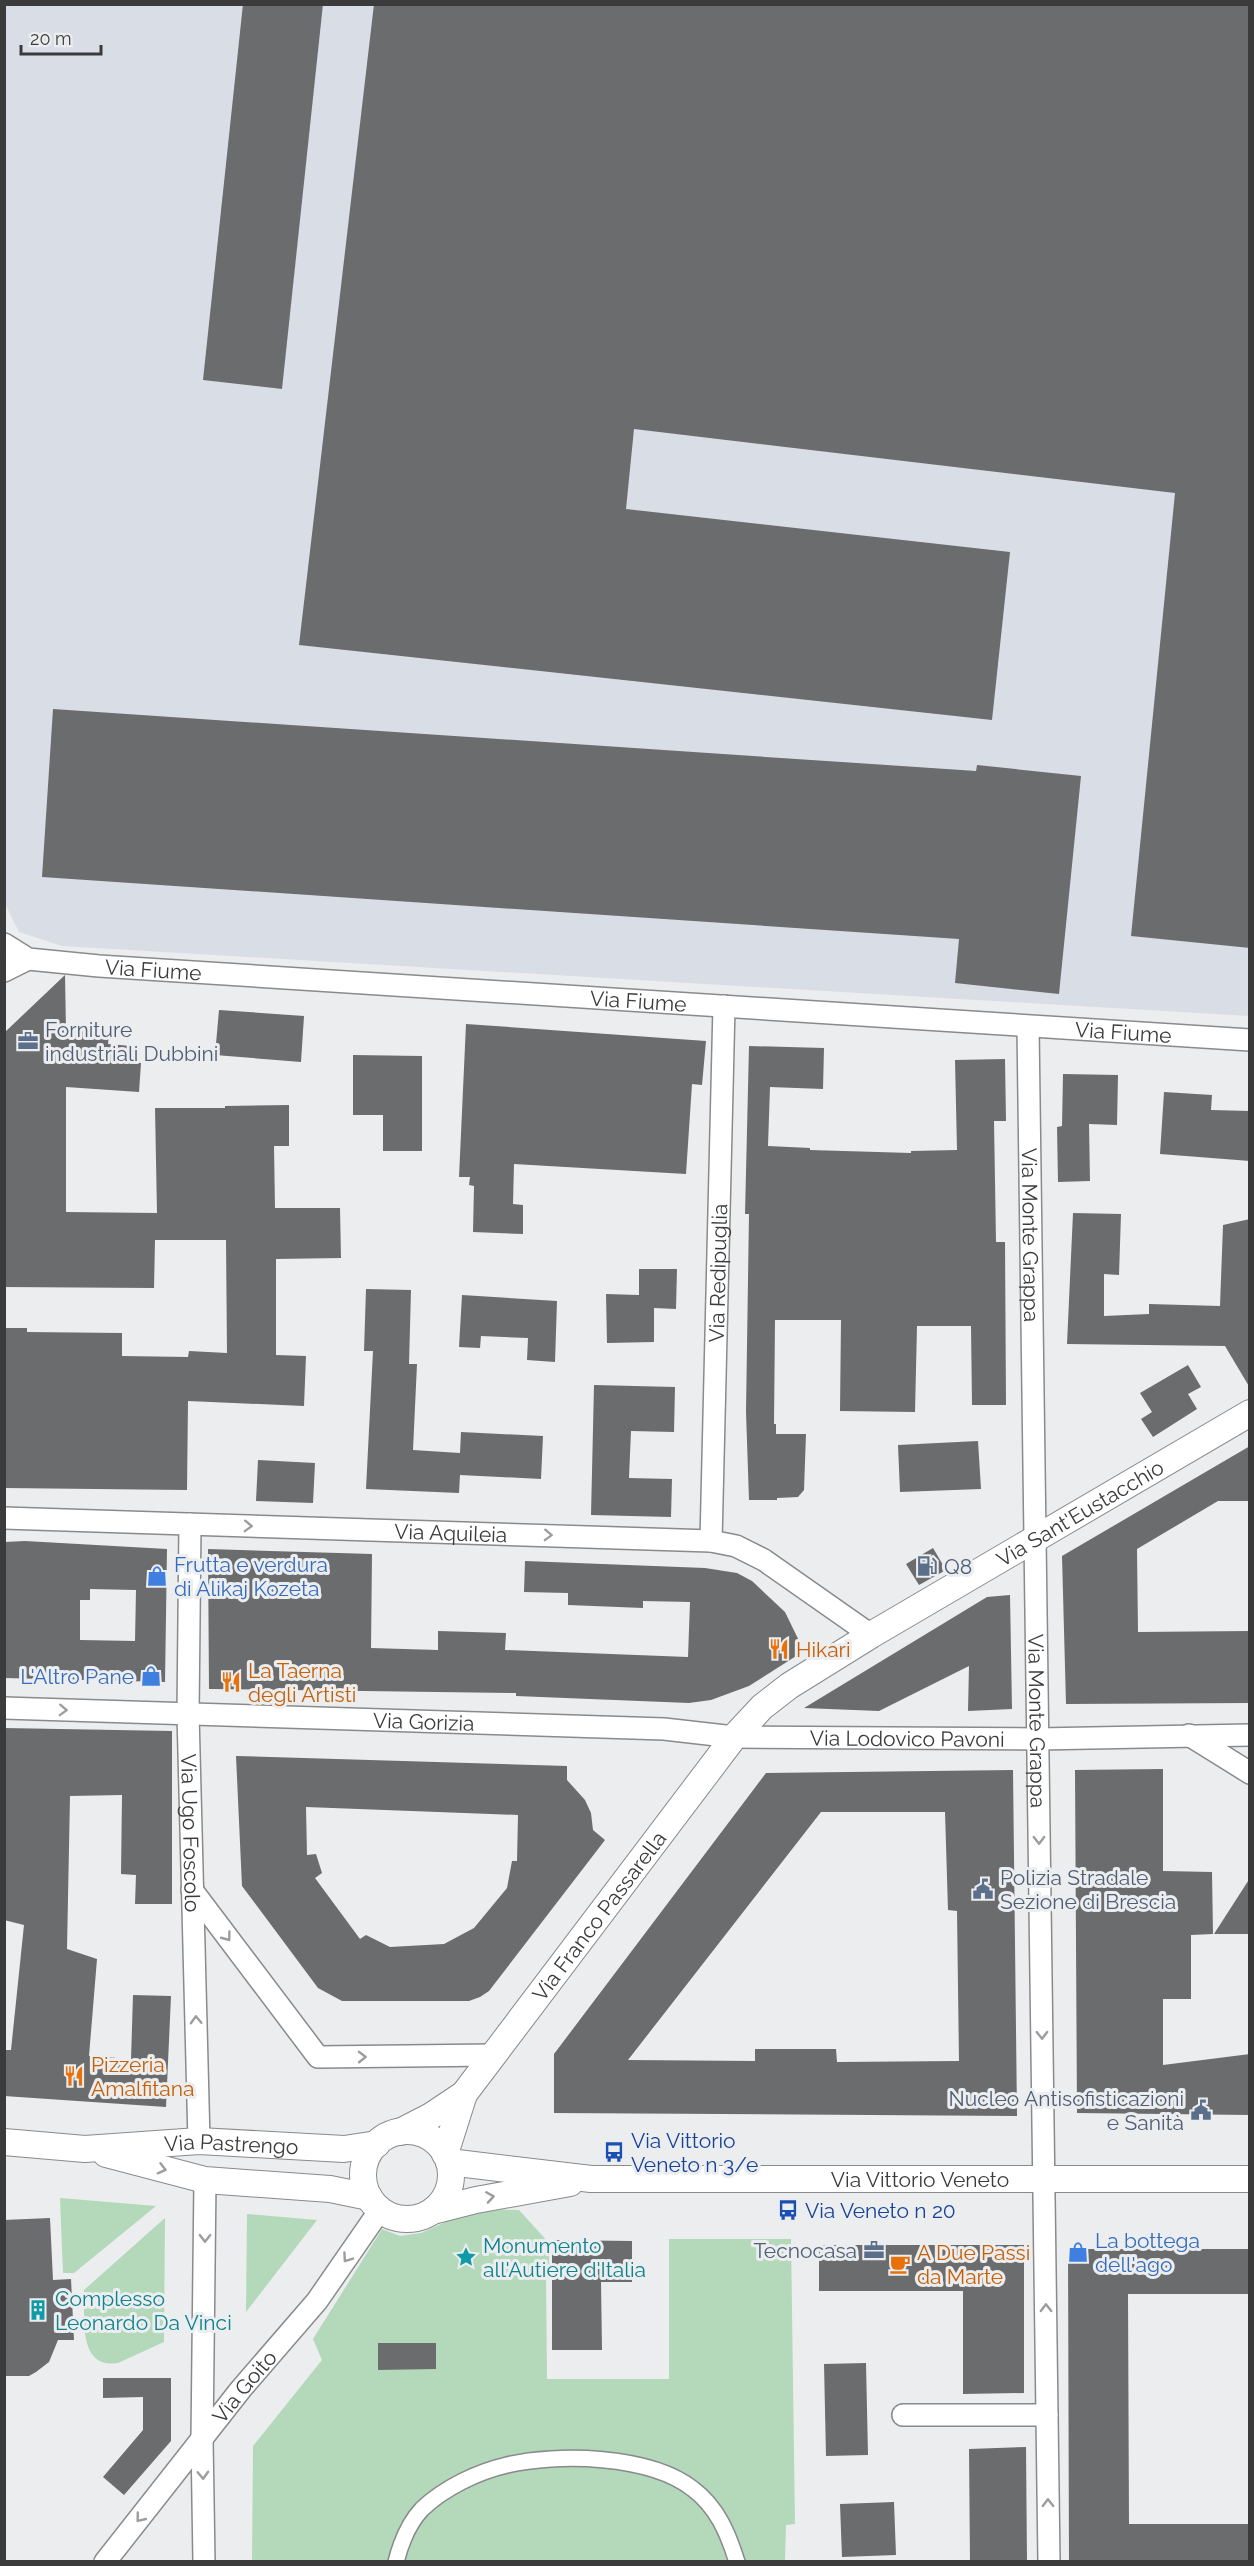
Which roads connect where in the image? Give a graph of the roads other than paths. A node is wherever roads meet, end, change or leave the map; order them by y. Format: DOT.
graph roads {
  1 [pos="4,944"];
  2 [pos="28,958"];
  3 [pos="4,971"];
  4 [pos="724,1006"];
  5 [pos="1028,1027"];
  6 [pos="1250,1041"];
  7 [pos="1250,1413"];
  8 [pos="4,1518"];
  9 [pos="190,1524"];
  10 [pos="711,1540"];
  11 [pos="1035,1540"];
  12 [pos="871,1635"];
  13 [pos="4,1708"];
  14 [pos="188,1714"];
  15 [pos="1188,1735"];
  16 [pos="1250,1735"];
  17 [pos="734,1737"];
  18 [pos="1038,1739"];
  19 [pos="1250,1773"];
  20 [pos="192,1890"];
  21 [pos="494,2055"];
  22 [pos="464,2094"];
  23 [pos="388,2138"];
  24 [pos="199,2141"];
  25 [pos="4,2142"];
  26 [pos="85,2148"];
  27 [pos="447,2158"];
  28 [pos="1044,2177"];
  29 [pos="1250,2178"];
  30 [pos="591,2179"];
  31 [pos="205,2180"];
  32 [pos="375,2203"];
  33 [pos="433,2211"];
  34 [pos="903,2415"];
  35 [pos="1047,2415"];
  36 [pos="202,2439"];
  37 [pos="105,2562"];
  38 [pos="204,2562"];
  39 [pos="396,2562"];
  40 [pos="737,2562"];
  41 [pos="1049,2562"];
  1 -- 2 [label="street, Via Fiume"];
  2 -- 3 [label="street"];
  2 -- 4 [label="street, Via Fiume"];
  4 -- 5 [label="street, Via Fiume"];
  4 -- 10 [label="street, Via Redipuglia"];
  5 -- 6 [label="street, Via Fiume"];
  5 -- 11 [label="street, Via Monte Grappa"];
  7 -- 11 [label="street, Via Sant'Eustacchio"];
  8 -- 9 [label="street, Via Aquileia"];
  9 -- 10 [label="street, Via Aquileia, one-way"];
  9 -- 14 [label="street, Via Ugo Foscolo"];
  10 -- 12 [label="street, Via Aquileia"];
  11 -- 12 [label="street, Via Sant'Eustacchio"];
  11 -- 18 [label="street, Via Monte Grappa"];
  12 -- 17 [label="street, Via Sant'Eustacchio"];
  13 -- 14 [label="street, Via Gorizia, one-way"];
  14 -- 17 [label="street, Via Gorizia"];
  14 -- 20 [label="street, Via Ugo Foscolo"];
  15 -- 16 [label="street, Via Lodovico Pavoni"];
  15 -- 18 [label="street, Via Lodovico Pavoni"];
  15 -- 19 [label="street"];
  17 -- 18 [label="street, Via Lodovico Pavoni"];
  17 -- 21 [label="street, Via Franco Passarella"];
  18 -- 28 [label="street, Via Monte Grappa, one-way"];
  20 -- 21 [label="street, one-way"];
  24 -- 20 [label="street, Via Ugo Foscolo, one-way"];
  21 -- 22 [label="street, Via Franco Passarella"];
  22 -- 23 [label="street, Via Franco Passarella"];
  22 -- 27 [label="street, Via Franco Passarella"];
  23 -- 24 [label="street, Via Pastrengo"];
  23 -- 27 [label="street"];
  23 -- 32 [label="street"];
  24 -- 26 [label="street, Via Pastrengo"];
  25 -- 26 [label="street, Via Pastrengo"];
  26 -- 31 [label="street, Via Pastrengo, one-way"];
  27 -- 30 [label="street, Via Vittorio Veneto"];
  27 -- 33 [label="street"];
  28 -- 29 [label="street, Via Vittorio Veneto"];
  28 -- 30 [label="street, Via Vittorio Veneto"];
  35 -- 28 [label="street, Via Monte Grappa, one-way"];
  33 -- 30 [label="street, Via Vittorio Veneto, one-way"];
  31 -- 32 [label="street, Via Pastrengo"];
  31 -- 36 [label="street, one-way"];
  32 -- 33 [label="street"];
  32 -- 36 [label="street, Via Goito, one-way"];
  34 -- 35 [label="street"];
  41 -- 35 [label="street, Via Monte Grappa, one-way"];
  36 -- 37 [label="street, Via Goito, one-way"];
  36 -- 38 [label="street, one-way"];
  39 -- 40 [label="street"];
}
